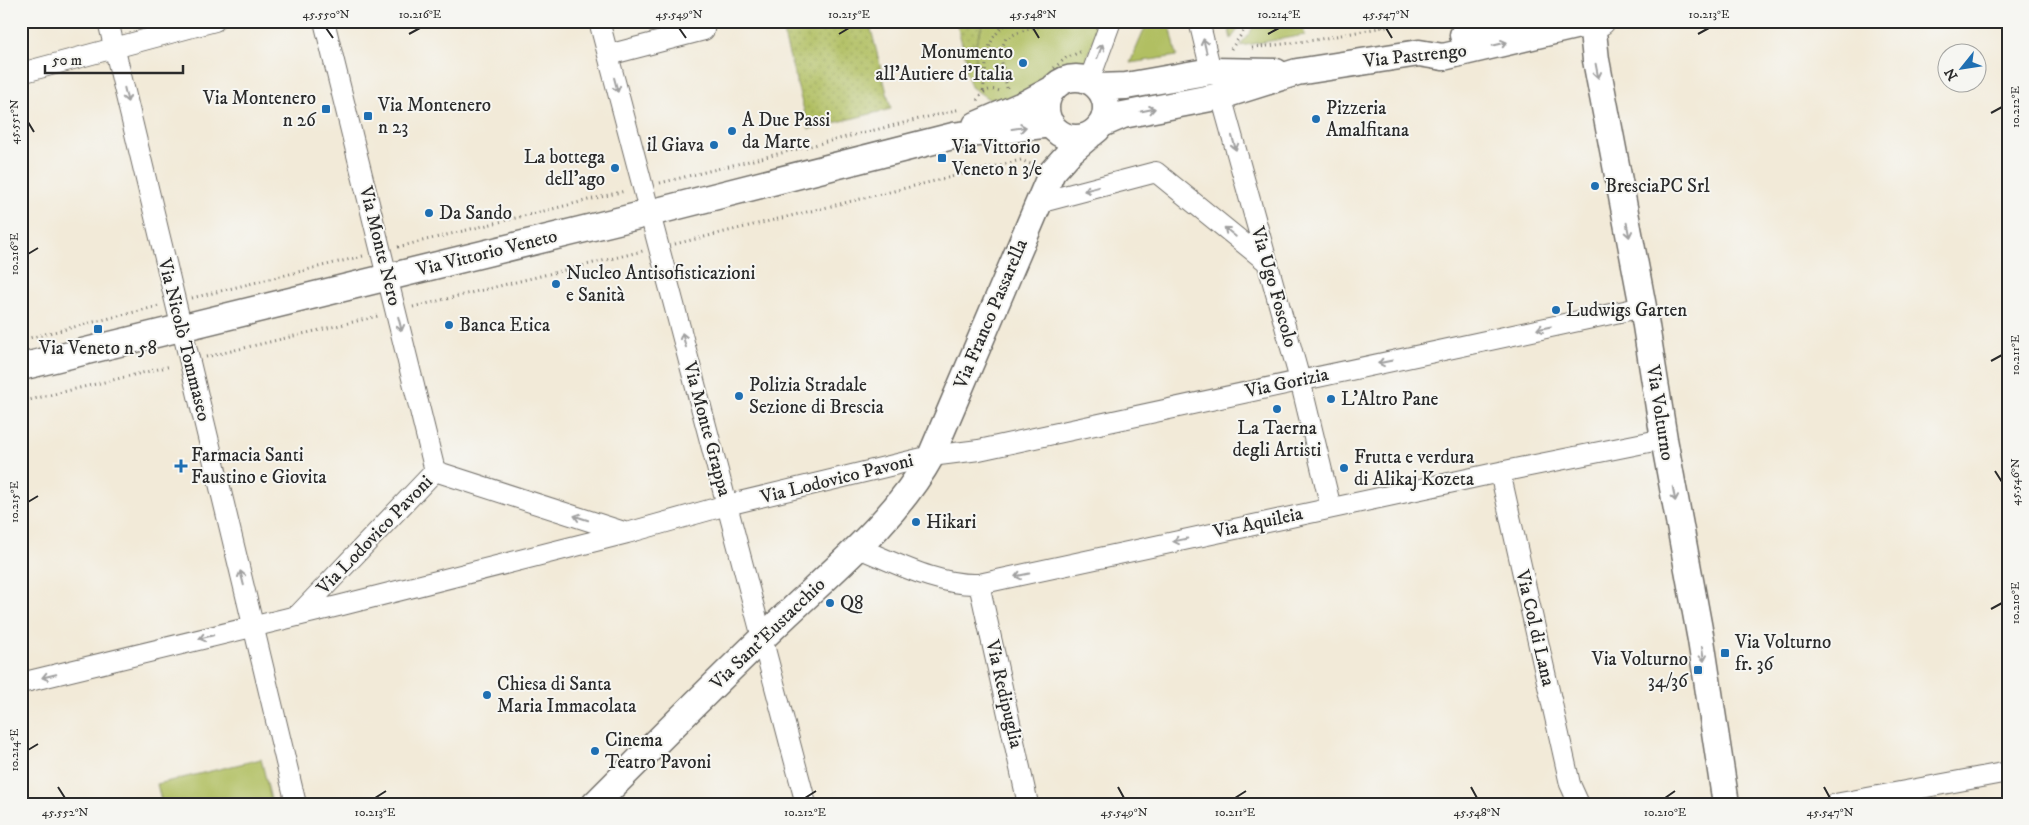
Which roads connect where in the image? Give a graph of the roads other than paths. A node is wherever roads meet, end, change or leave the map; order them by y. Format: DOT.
graph roads {
  1 [pos="108,21"];
  2 [pos="216,21"];
  3 [pos="324,21"];
  4 [pos="599,21"];
  5 [pos="1111,21"];
  6 [pos="1199,21"];
  7 [pos="1505,21"];
  8 [pos="1595,22"];
  9 [pos="704,30"];
  10 [pos="115,48"];
  11 [pos="1419,53"];
  12 [pos="608,54"];
  13 [pos="1211,71"];
  14 [pos="1296,72"];
  15 [pos="21,73"];
  16 [pos="1094,84"];
  17 [pos="1053,89"];
  18 [pos="1221,96"];
  19 [pos="1053,126"];
  20 [pos="1095,130"];
  21 [pos="953,136"];
  22 [pos="1052,172"];
  23 [pos="1038,203"];
  24 [pos="650,213"];
  25 [pos="1268,263"];
  26 [pos="388,277"];
  27 [pos="1643,306"];
  28 [pos="181,328"];
  29 [pos="21,367"];
  30 [pos="1300,380"];
  31 [pos="1664,439"];
  32 [pos="931,456"];
  33 [pos="435,471"];
  34 [pos="1500,472"];
  35 [pos="727,505"];
  36 [pos="1331,508"];
  37 [pos="627,533"];
  38 [pos="856,548"];
  39 [pos="979,584"];
  40 [pos="299,614"];
  41 [pos="254,625"];
  42 [pos="762,638"];
  43 [pos="21,683"];
  44 [pos="2008,772"];
  45 [pos="1570,784"];
  46 [pos="1937,795"];
  47 [pos="296,804"];
  48 [pos="595,804"];
  49 [pos="806,804"];
  50 [pos="1028,804"];
  51 [pos="1568,804"];
  52 [pos="1580,804"];
  53 [pos="1726,804"];
  54 [pos="1835,804"];
  1 -- 10 [label="street, Via Nicolò Tommaseo"];
  2 -- 10 [label="street"];
  3 -- 26 [label="street, Via Monte Nero"];
  4 -- 12 [label="street, Via Monte Grappa"];
  16 -- 5 [label="street, one-way"];
  13 -- 6 [label="street, one-way"];
  7 -- 11 [label="street"];
  11 -- 8 [label="street, Via Pastrengo, one-way"];
  8 -- 27 [label="street, Via Volturno, one-way"];
  9 -- 12 [label="street"];
  10 -- 15 [label="street"];
  10 -- 28 [label="street, Via Nicolò Tommaseo, one-way"];
  11 -- 14 [label="street, Via Pastrengo"];
  12 -- 24 [label="street, Via Monte Grappa, one-way"];
  13 -- 14 [label="street, Via Pastrengo"];
  13 -- 16 [label="street, Via Pastrengo"];
  14 -- 18 [label="street, Via Pastrengo"];
  16 -- 17 [label="street"];
  16 -- 20 [label="street"];
  17 -- 19 [label="street"];
  17 -- 21 [label="street, Via Vittorio Veneto"];
  20 -- 18 [label="street, Via Pastrengo, one-way"];
  18 -- 25 [label="street, Via Ugo Foscolo, one-way"];
  19 -- 20 [label="street"];
  21 -- 19 [label="street, Via Vittorio Veneto, one-way"];
  19 -- 22 [label="street, Via Franco Passarella"];
  20 -- 22 [label="street, Via Franco Passarella"];
  21 -- 24 [label="street, Via Vittorio Veneto"];
  22 -- 23 [label="street, Via Franco Passarella"];
  25 -- 23 [label="street, one-way"];
  23 -- 32 [label="street, Via Franco Passarella"];
  24 -- 26 [label="street, Via Vittorio Veneto"];
  35 -- 24 [label="street, Via Monte Grappa, one-way"];
  25 -- 30 [label="street, Via Ugo Foscolo"];
  26 -- 28 [label="street, Via Vittorio Veneto"];
  26 -- 33 [label="street, Via Monte Nero, one-way"];
  27 -- 30 [label="street, Via Gorizia, one-way"];
  27 -- 31 [label="street, Via Volturno"];
  28 -- 29 [label="street, Via Vittorio Veneto"];
  41 -- 28 [label="street, Via Nicolò Tommaseo, one-way"];
  30 -- 32 [label="street, Via Gorizia"];
  30 -- 36 [label="street, Via Ugo Foscolo"];
  31 -- 34 [label="street, Via Aquileia"];
  31 -- 53 [label="street, Via Volturno, one-way"];
  32 -- 35 [label="street, Via Lodovico Pavoni"];
  32 -- 38 [label="street, Via Sant'Eustacchio"];
  37 -- 33 [label="street, Via Lodovico Pavoni, one-way"];
  33 -- 40 [label="street, Via Lodovico Pavoni"];
  34 -- 36 [label="street, Via Aquileia"];
  34 -- 45 [label="street, Via Col di Lana"];
  35 -- 37 [label="street, Via Lodovico Pavoni"];
  35 -- 42 [label="street, Via Monte Grappa"];
  36 -- 39 [label="street, Via Aquileia, one-way"];
  37 -- 40 [label="street, Via Lodovico Pavoni"];
  38 -- 39 [label="street, Via Aquileia"];
  38 -- 42 [label="street, Via Sant'Eustacchio"];
  39 -- 50 [label="street, Via Redipuglia"];
  40 -- 41 [label="street, Via Lodovico Pavoni"];
  41 -- 43 [label="street, Via Lodovico Pavoni, one-way"];
  41 -- 47 [label="street, Via Nicolò Tommaseo"];
  42 -- 48 [label="street, Via Sant'Eustacchio"];
  42 -- 49 [label="street, Via Monte Grappa"];
  44 -- 46 [label="street"];
  45 -- 51 [label="street, Via Col di Lana"];
  45 -- 52 [label="street, Via Col di Lana"];
  46 -- 54 [label="street"];
}
